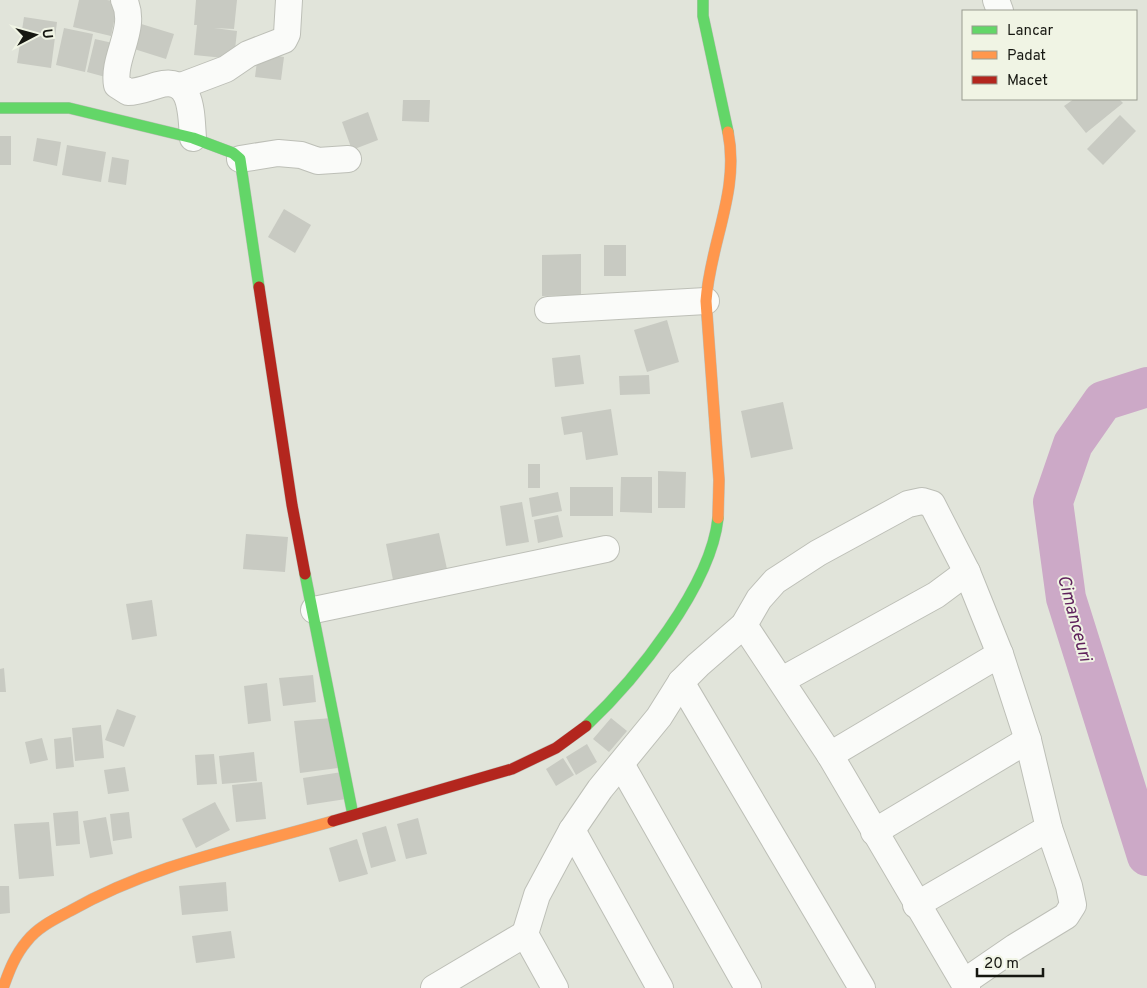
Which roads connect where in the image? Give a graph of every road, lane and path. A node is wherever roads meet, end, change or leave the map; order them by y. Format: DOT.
graph roads {
  1 [pos="124,0"];
  2 [pos="289,0"];
  3 [pos="703,0"];
  4 [pos="181,86"];
  5 [pos="0,108"];
  6 [pos="193,138"];
  7 [pos="240,159"];
  8 [pos="348,159"];
  9 [pos="706,301"];
  10 [pos="548,310"];
  11 [pos="606,549"];
  12 [pos="967,572"];
  13 [pos="314,610"];
  14 [pos="744,625"];
  15 [pos="1000,654"];
  16 [pos="782,680"];
  17 [pos="681,682"];
  18 [pos="1028,740"];
  19 [pos="830,755"];
  20 [pos="621,764"];
  21 [pos="353,815"];
  22 [pos="1049,828"];
  23 [pos="572,830"];
  24 [pos="874,832"];
  25 [pos="916,905"];
  26 [pos="525,934"];
  27 [pos="965,985"];
  28 [pos="3,988"];
  29 [pos="434,988"];
  30 [pos="555,988"];
  31 [pos="660,988"];
  32 [pos="748,988"];
  33 [pos="862,988"];
  1 -- 4 [label="street"];
  2 -- 4 [label="street"];
  3 -- 9 [label="street"];
  4 -- 6 [label="street"];
  5 -- 6 [label="street"];
  6 -- 7 [label="street"];
  7 -- 8 [label="street"];
  7 -- 13 [label="street"];
  9 -- 10 [label="street"];
  9 -- 21 [label="street"];
  11 -- 13 [label="street"];
  12 -- 14 [label="street"];
  12 -- 15 [label="street"];
  12 -- 16 [label="street"];
  13 -- 21 [label="street"];
  14 -- 16 [label="street"];
  14 -- 17 [label="street"];
  15 -- 18 [label="street"];
  15 -- 19 [label="street"];
  16 -- 19 [label="street"];
  17 -- 20 [label="street"];
  17 -- 33 [label="street"];
  18 -- 22 [label="street"];
  18 -- 24 [label="street"];
  19 -- 24 [label="street"];
  20 -- 23 [label="street"];
  20 -- 32 [label="street"];
  21 -- 28 [label="street"];
  22 -- 25 [label="street"];
  22 -- 27 [label="street"];
  23 -- 26 [label="street"];
  23 -- 31 [label="street"];
  24 -- 25 [label="street"];
  25 -- 27 [label="street"];
  26 -- 29 [label="street"];
  26 -- 30 [label="street"];
}
